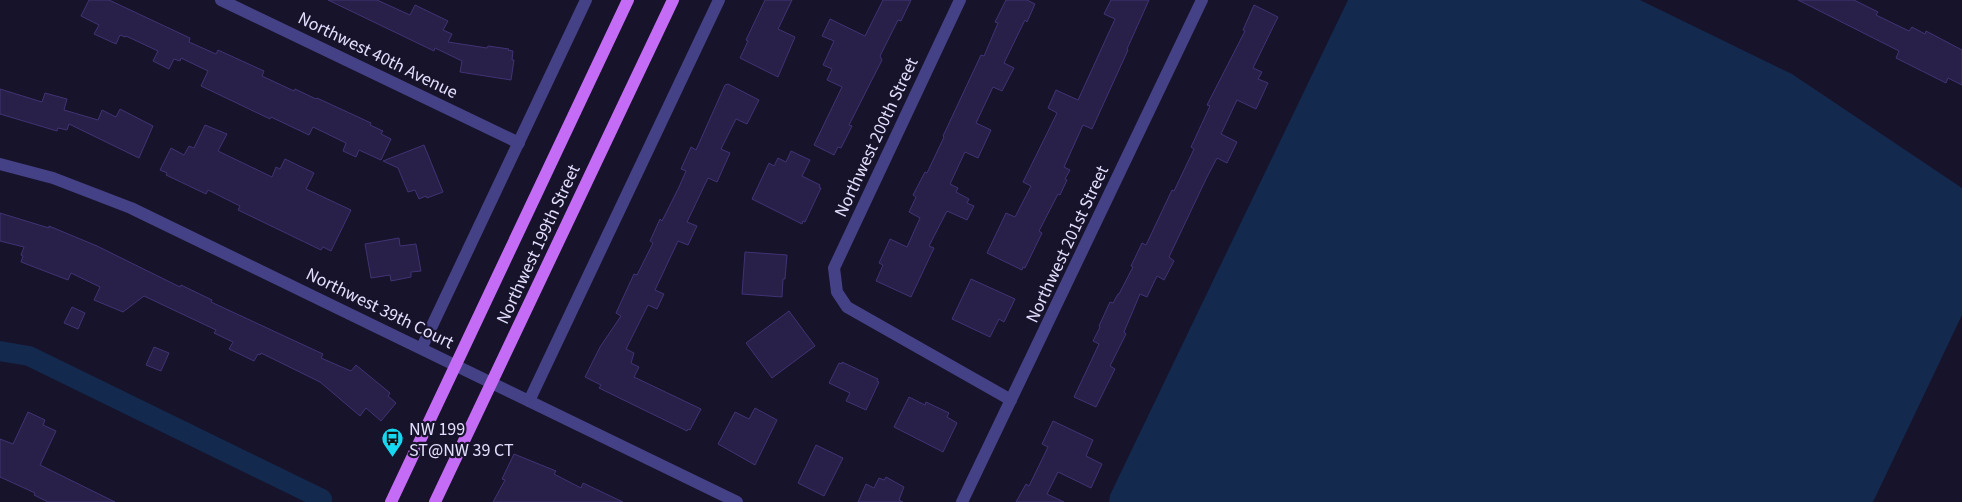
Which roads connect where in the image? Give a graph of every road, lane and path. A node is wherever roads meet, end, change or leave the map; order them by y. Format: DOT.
graph roads {
  1 [pos="221,0"];
  2 [pos="586,0"];
  3 [pos="628,0"];
  4 [pos="673,0"];
  5 [pos="719,0"];
  6 [pos="960,0"];
  7 [pos="1202,0"];
  8 [pos="519,142"];
  9 [pos="0,164"];
  10 [pos="422,347"];
  11 [pos="457,365"];
  12 [pos="492,383"];
  13 [pos="1011,400"];
  14 [pos="530,401"];
  15 [pos="391,502"];
  16 [pos="435,502"];
  17 [pos="738,502"];
  18 [pos="962,502"];
  1 -- 8 [label="street, Northwest 40th Avenue"];
  2 -- 8 [label="street"];
  3 -- 11 [label="main road, Northwest 199th Street"];
  4 -- 12 [label="main road, Northwest 199th Street"];
  5 -- 14 [label="street"];
  6 -- 13 [label="street, Northwest 200th Street"];
  7 -- 13 [label="street, Northwest 201st Street"];
  8 -- 10 [label="street"];
  9 -- 10 [label="street, Northwest 39th Court"];
  10 -- 11 [label="street, Northwest 39th Court"];
  11 -- 12 [label="street, Northwest 39th Court"];
  11 -- 15 [label="main road, Northwest 199th Street"];
  12 -- 14 [label="street, Northwest 39th Court"];
  12 -- 16 [label="main road, Northwest 199th Street"];
  13 -- 18 [label="street, Northwest 201st Street"];
  14 -- 17 [label="street, Northwest 39th Court"];
}
